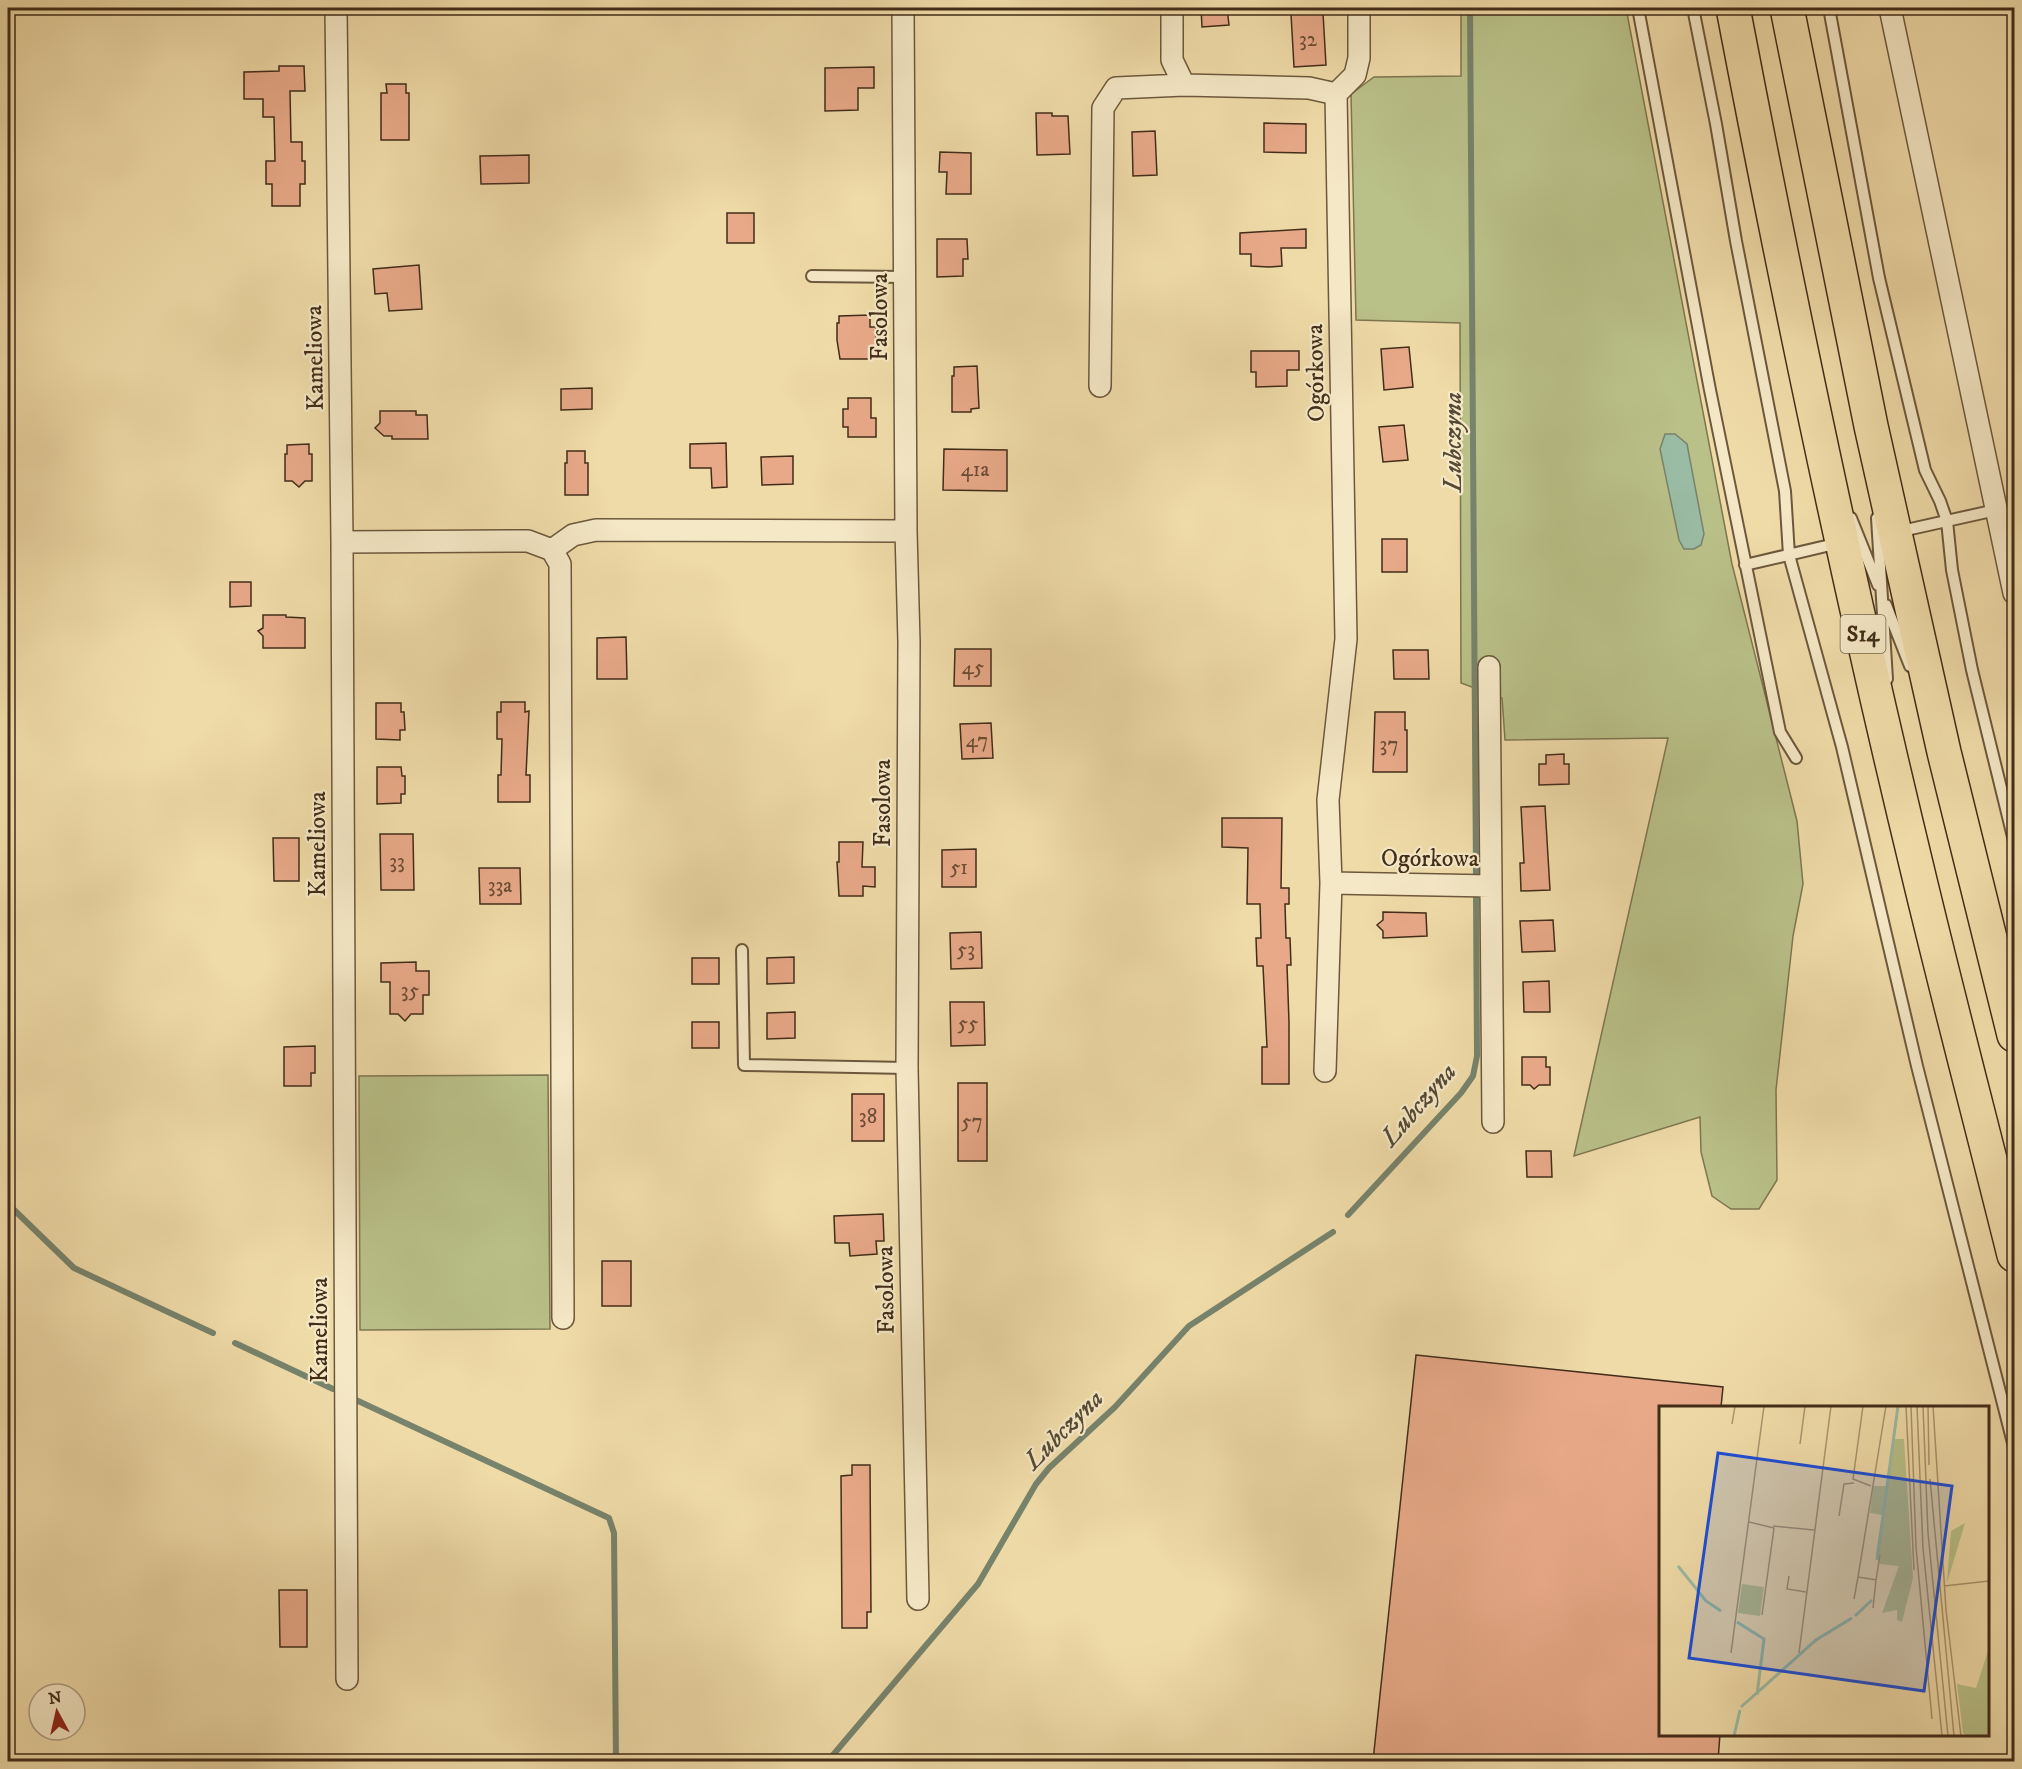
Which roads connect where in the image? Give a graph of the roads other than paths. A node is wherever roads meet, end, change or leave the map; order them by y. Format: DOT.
graph roads {
  1 [pos="336,8"];
  2 [pos="903,8"];
  3 [pos="1172,8"];
  4 [pos="1359,8"];
  5 [pos="1638,8"];
  6 [pos="1693,8"];
  7 [pos="1733,8"];
  8 [pos="1787,8"];
  9 [pos="1829,8"];
  10 [pos="1890,8"];
  11 [pos="1184,85"];
  12 [pos="1336,94"];
  13 [pos="812,276"];
  14 [pos="905,277"];
  15 [pos="1100,386"];
  16 [pos="1871,426"];
  17 [pos="1819,437"];
  18 [pos="1996,510"];
  19 [pos="1947,521"];
  20 [pos="906,531"];
  21 [pos="1895,533"];
  22 [pos="342,542"];
  23 [pos="1842,543"];
  24 [pos="552,550"];
  25 [pos="1790,555"];
  26 [pos="1745,565"];
  27 [pos="2014,593"];
  28 [pos="1882,595"];
  29 [pos="1489,667"];
  30 [pos="1944,752"];
  31 [pos="1796,758"];
  32 [pos="1893,766"];
  33 [pos="2014,841"];
  34 [pos="1331,883"];
  35 [pos="1491,886"];
  36 [pos="742,950"];
  37 [pos="2014,1035"];
  38 [pos="907,1068"];
  39 [pos="1325,1071"];
  40 [pos="1493,1122"];
  41 [pos="2014,1255"];
  42 [pos="563,1318"];
  43 [pos="2014,1448"];
  44 [pos="918,1599"];
  45 [pos="347,1679"];
  1 -- 22 [label="street, Kameliowa"];
  2 -- 14 [label="street, Fasolowa"];
  3 -- 11 [label="street"];
  4 -- 12 [label="street"];
  5 -- 26 [label="lane"];
  6 -- 25 [label="lane"];
  7 -- 17 [label="highway, S14"];
  8 -- 16 [label="highway, S14"];
  9 -- 19 [label="lane"];
  10 -- 18 [label="street"];
  11 -- 12 [label="street"];
  11 -- 15 [label="street"];
  12 -- 34 [label="street, Ogórkowa"];
  13 -- 14 [label="lane"];
  14 -- 20 [label="street, Fasolowa"];
  16 -- 21 [label="highway, S14"];
  16 -- 28 [label="lane"];
  17 -- 23 [label="highway, S14"];
  17 -- 28 [label="lane"];
  18 -- 19 [label="lane"];
  18 -- 27 [label="street"];
  19 -- 21 [label="lane"];
  19 -- 33 [label="lane"];
  20 -- 24 [label="street"];
  20 -- 38 [label="street, Fasolowa"];
  21 -- 30 [label="highway, S14"];
  22 -- 24 [label="street"];
  22 -- 45 [label="street, Kameliowa"];
  23 -- 25 [label="lane"];
  23 -- 32 [label="highway, S14"];
  24 -- 42 [label="street"];
  25 -- 26 [label="lane"];
  25 -- 43 [label="lane"];
  26 -- 31 [label="lane"];
  28 -- 30 [label="lane"];
  28 -- 32 [label="lane"];
  29 -- 35 [label="street, Ogórkowa"];
  30 -- 37 [label="highway, S14"];
  32 -- 41 [label="highway, S14"];
  34 -- 35 [label="street, Ogórkowa"];
  34 -- 39 [label="street, Ogórkowa"];
  35 -- 40 [label="street"];
  36 -- 38 [label="lane"];
  38 -- 44 [label="street, Fasolowa"];
}
